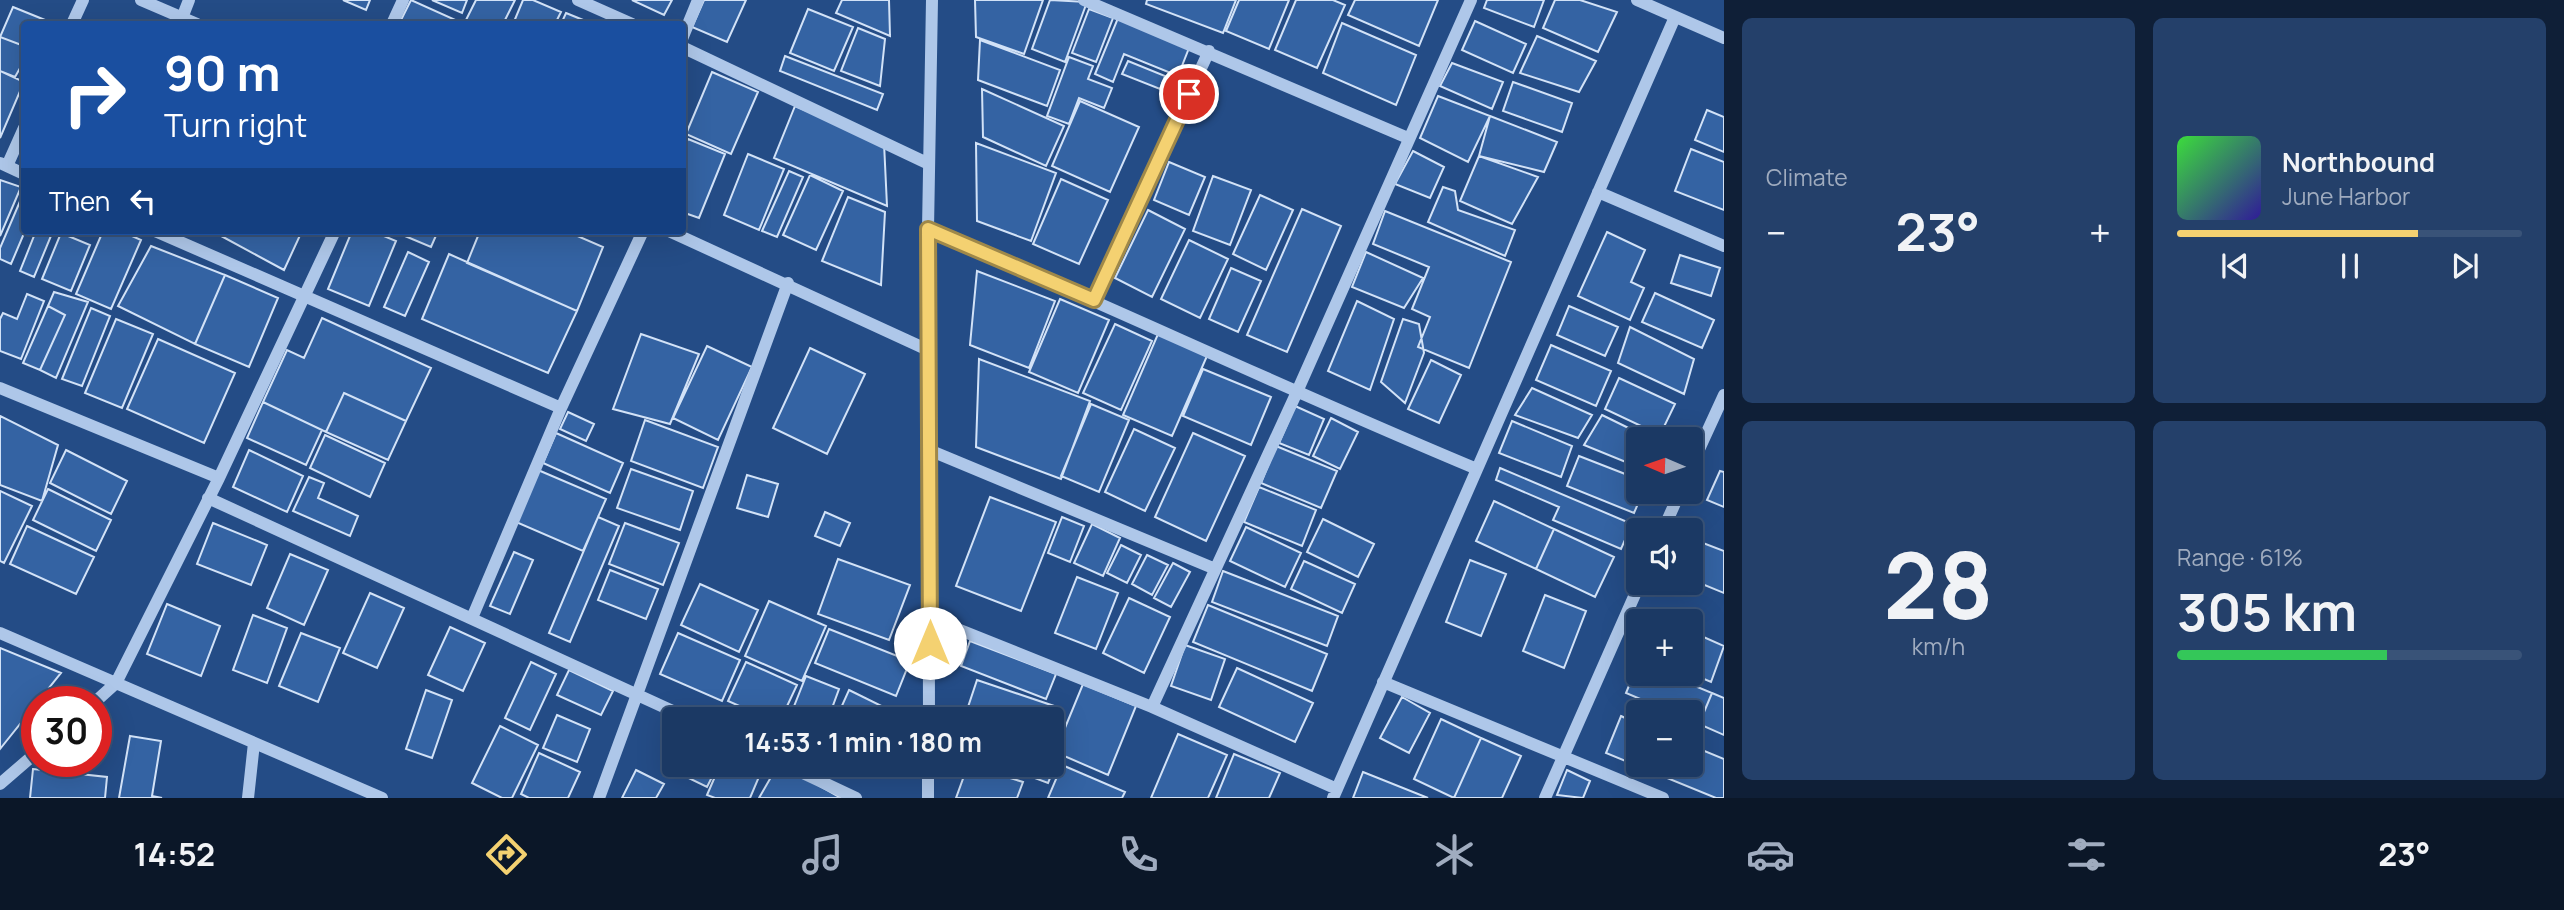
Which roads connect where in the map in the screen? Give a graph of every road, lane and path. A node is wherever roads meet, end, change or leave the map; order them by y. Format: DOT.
graph roads {
  1 [pos="83,0"];
  2 [pos="141,0"];
  3 [pos="189,0"];
  4 [pos="403,0"];
  5 [pos="578,0"];
  6 [pos="698,0"];
  7 [pos="932,0"];
  8 [pos="1084,0"];
  9 [pos="1471,0"];
  10 [pos="1637,0"];
  11 [pos="1675,17"];
  12 [pos="182,18"];
  13 [pos="73,21"];
  14 [pos="190,21"];
  15 [pos="393,21"];
  16 [pos="625,21"];
  17 [pos="686,28"];
  18 [pos="1724,38"];
  19 [pos="686,49"];
  20 [pos="1209,51"];
  21 [pos="21,134"];
  22 [pos="1408,138"];
  23 [pos="929,164"];
  24 [pos="4,165"];
  25 [pos="21,173"];
  26 [pos="1598,192"];
  27 [pos="928,229"];
  28 [pos="164,235"];
  29 [pos="333,235"];
  30 [pos="641,235"];
  31 [pos="678,235"];
  32 [pos="1724,246"];
  33 [pos="788,284"];
  34 [pos="305,296"];
  35 [pos="1094,300"];
  36 [pos="928,349"];
  37 [pos="0,388"];
  38 [pos="1296,394"];
  39 [pos="1724,395"];
  40 [pos="561,408"];
  41 [pos="1703,441"];
  42 [pos="929,450"];
  43 [pos="1477,468"];
  44 [pos="219,478"];
  45 [pos="208,498"];
  46 [pos="1213,568"];
  47 [pos="1635,595"];
  48 [pos="472,618"];
  49 [pos="930,618"];
  50 [pos="0,633"];
  51 [pos="1383,682"];
  52 [pos="116,683"];
  53 [pos="112,687"];
  54 [pos="637,695"];
  55 [pos="664,707"];
  56 [pos="929,707"];
  57 [pos="1152,708"];
  58 [pos="254,743"];
  59 [pos="1564,758"];
  60 [pos="21,765"];
  61 [pos="811,777"];
  62 [pos="929,777"];
  63 [pos="0,783"];
  64 [pos="1335,794"];
  65 [pos="248,798"];
  66 [pos="382,798"];
  67 [pos="599,798"];
  68 [pos="856,798"];
  69 [pos="928,798"];
  70 [pos="1545,798"];
  71 [pos="1663,798"];
  1 -- 13 [label="street"];
  2 -- 12 [label="street"];
  3 -- 12 [label="street"];
  4 -- 15 [label="street"];
  5 -- 16 [label="street"];
  6 -- 17 [label="street"];
  7 -- 23 [label="street"];
  8 -- 20 [label="street"];
  9 -- 22 [label="street"];
  10 -- 11 [label="street"];
  11 -- 18 [label="street"];
  11 -- 26 [label="street"];
  12 -- 14 [label="street"];
  19 -- 23 [label="street"];
  20 -- 22 [label="street"];
  20 -- 35 [label="street"];
  21 -- 24 [label="street"];
  22 -- 38 [label="street"];
  23 -- 27 [label="street"];
  24 -- 25 [label="street"];
  26 -- 32 [label="street"];
  26 -- 43 [label="street"];
  27 -- 35 [label="street"];
  27 -- 36 [label="street"];
  28 -- 34 [label="street"];
  29 -- 34 [label="street"];
  30 -- 40 [label="street"];
  31 -- 33 [label="street"];
  33 -- 36 [label="street"];
  33 -- 54 [label="street"];
  34 -- 40 [label="street"];
  34 -- 44 [label="street"];
  35 -- 38 [label="street"];
  36 -- 42 [label="street"];
  37 -- 44 [label="street"];
  38 -- 43 [label="street"];
  38 -- 46 [label="street"];
  39 -- 41 [label="street"];
  40 -- 48 [label="street"];
  42 -- 46 [label="street"];
  42 -- 49 [label="street"];
  43 -- 51 [label="street"];
  44 -- 45 [label="street"];
  45 -- 48 [label="street"];
  45 -- 52 [label="street"];
  46 -- 57 [label="street"];
  47 -- 59 [label="street"];
  48 -- 54 [label="street"];
  49 -- 56 [label="street"];
  49 -- 57 [label="street"];
  50 -- 52 [label="street"];
  51 -- 59 [label="street"];
  51 -- 64 [label="street"];
  52 -- 53 [label="street"];
  52 -- 58 [label="street"];
  54 -- 55 [label="street"];
  54 -- 67 [label="street"];
  57 -- 64 [label="street"];
  58 -- 65 [label="street"];
  58 -- 66 [label="street"];
  59 -- 70 [label="street"];
  59 -- 71 [label="street"];
  60 -- 63 [label="street"];
  61 -- 68 [label="street"];
  62 -- 69 [label="street"];
}
